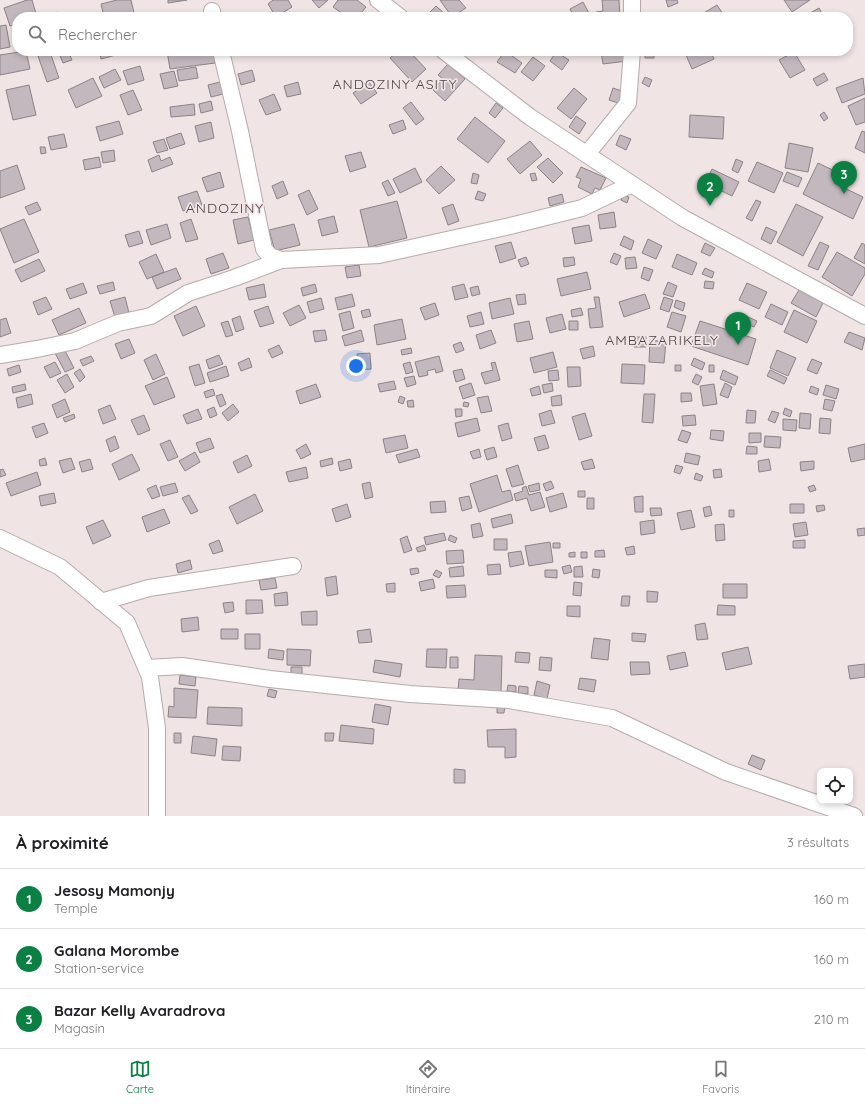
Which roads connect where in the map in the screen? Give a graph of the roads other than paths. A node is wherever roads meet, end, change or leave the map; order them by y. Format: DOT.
graph roads {
  1 [pos="378,0"];
  2 [pos="632,0"];
  3 [pos="394,12"];
  4 [pos="632,12"];
  5 [pos="222,56"];
  6 [pos="451,56"];
  7 [pos="632,56"];
  8 [pos="587,154"];
  9 [pos="632,184"];
  10 [pos="281,260"];
  11 [pos="865,316"];
  12 [pos="0,355"];
  13 [pos="0,538"];
  14 [pos="293,566"];
  15 [pos="102,602"];
  16 [pos="146,668"];
  17 [pos="157,816"];
  18 [pos="854,816"];
  1 -- 3 [label="street"];
  2 -- 4 [label="street"];
  5 -- 10 [label="street"];
  6 -- 8 [label="street"];
  7 -- 8 [label="street"];
  8 -- 9 [label="street"];
  9 -- 10 [label="street"];
  9 -- 11 [label="street"];
  10 -- 12 [label="street"];
  13 -- 15 [label="street"];
  14 -- 15 [label="street"];
  15 -- 16 [label="street"];
  16 -- 17 [label="street"];
  16 -- 18 [label="street"];
}
